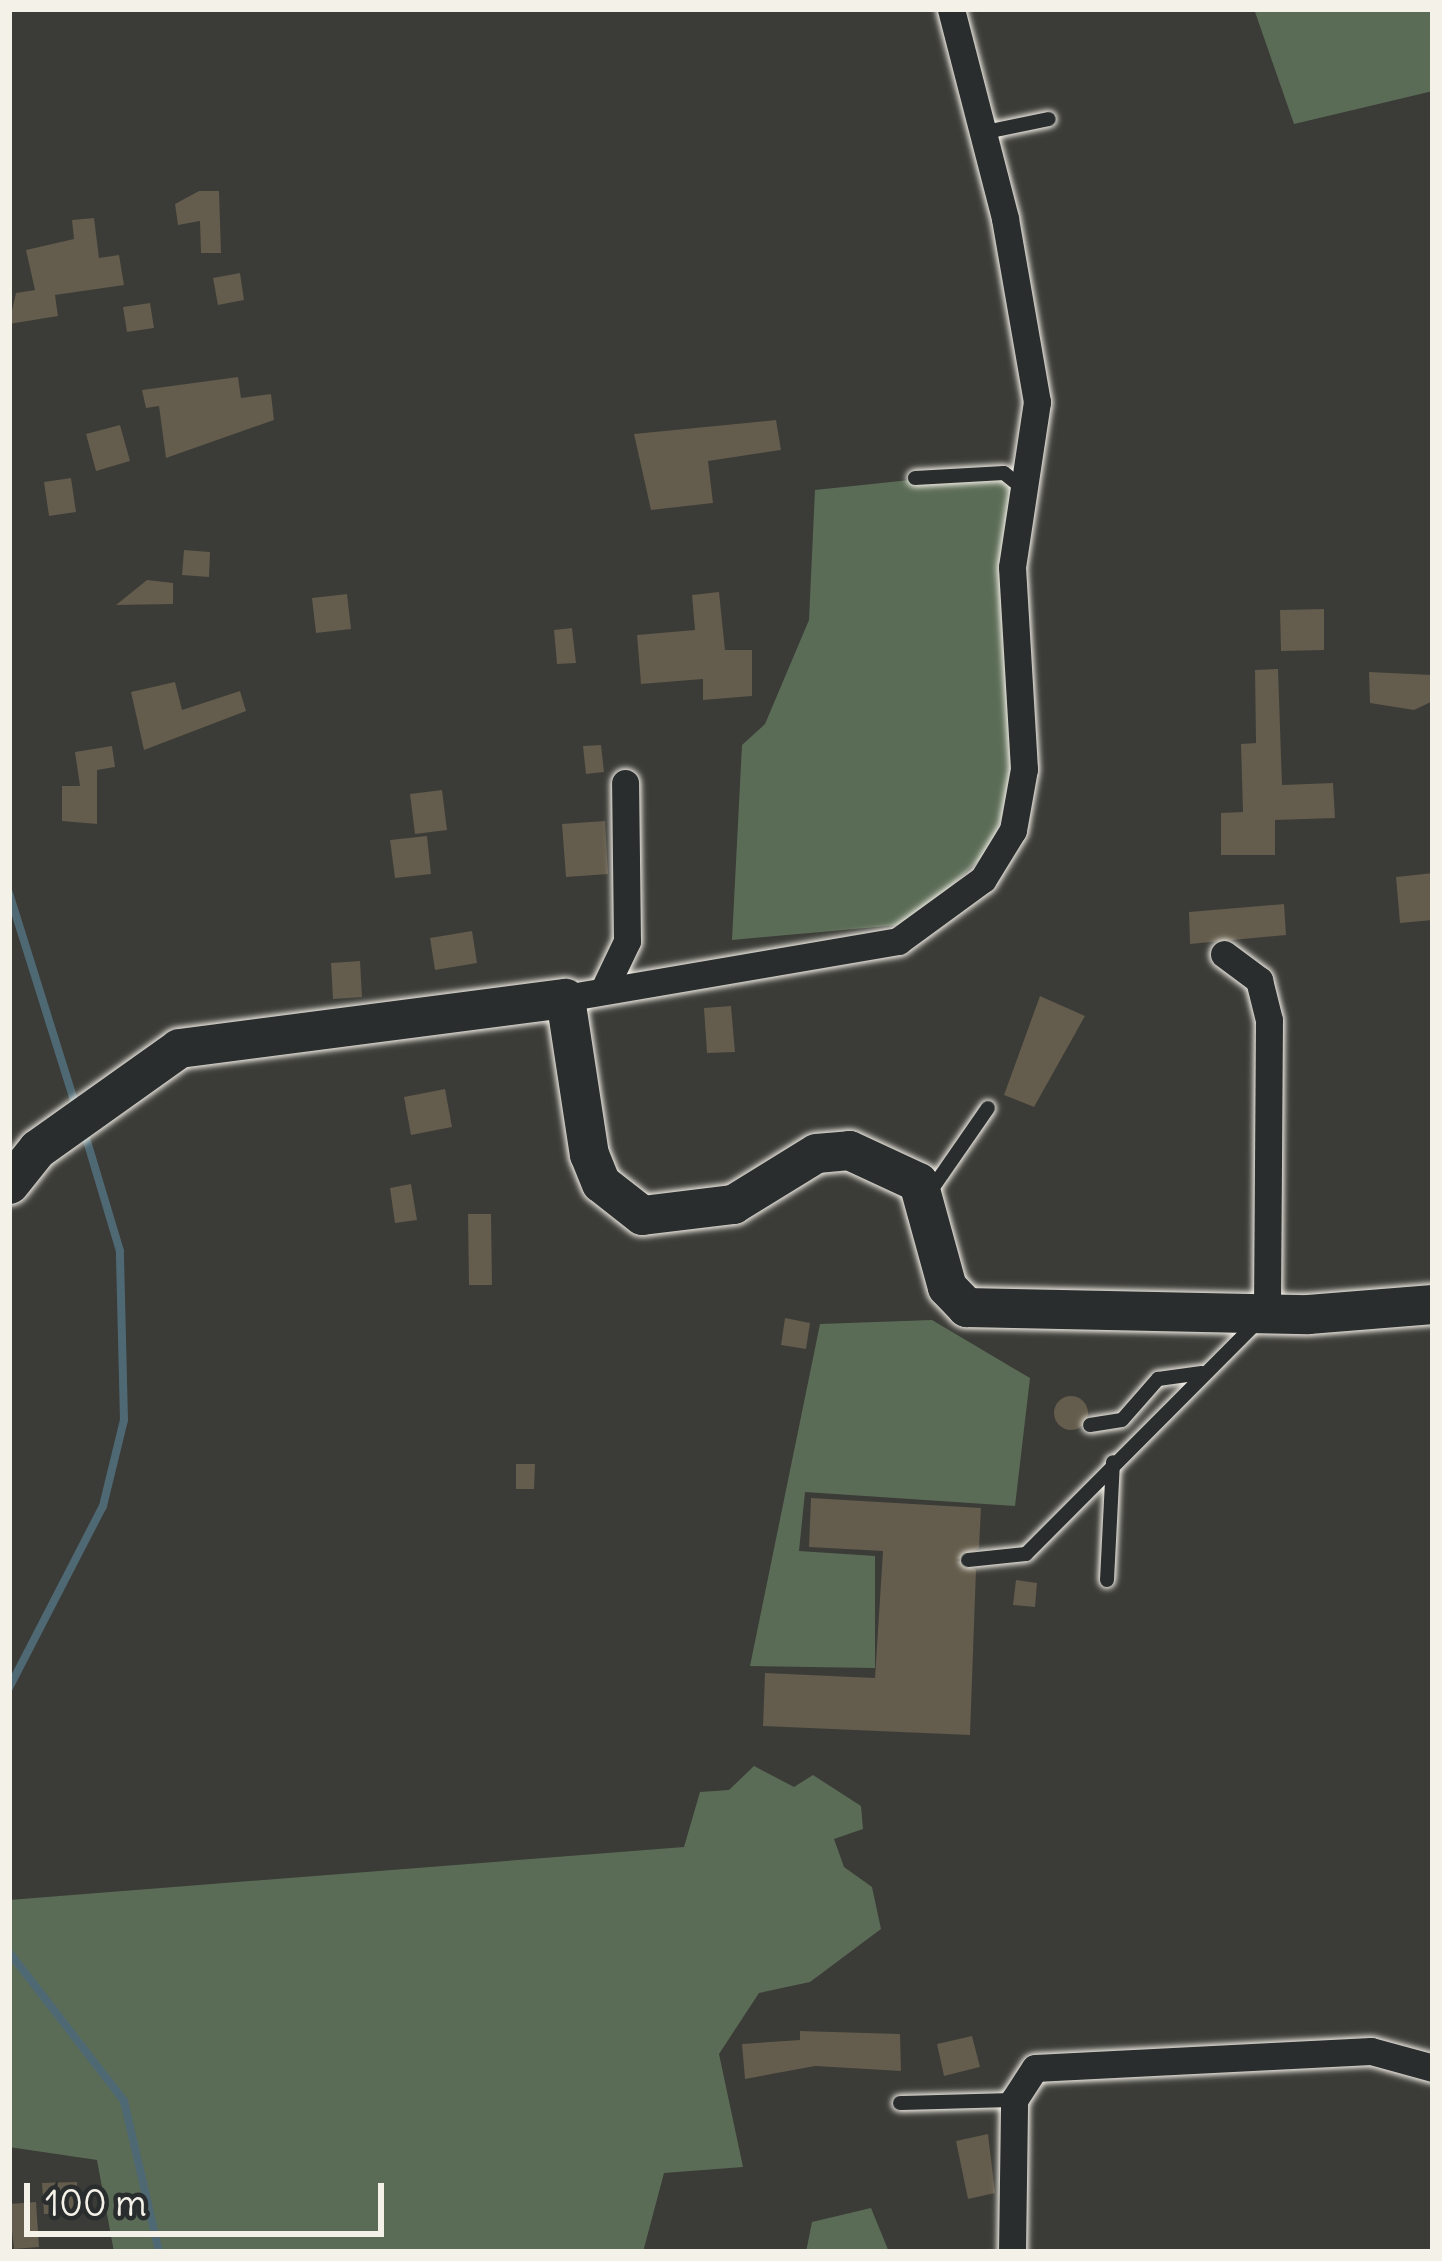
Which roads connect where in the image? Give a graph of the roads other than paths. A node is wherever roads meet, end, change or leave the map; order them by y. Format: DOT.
graph roads {
  1 [pos="951,9"];
  2 [pos="1049,119"];
  3 [pos="986,132"];
  4 [pos="915,478"];
  5 [pos="1024,490"];
  6 [pos="625,783"];
  7 [pos="1224,954"];
  8 [pos="605,987"];
  9 [pos="565,998"];
  10 [pos="988,1108"];
  11 [pos="9,1184"];
  12 [pos="924,1200"];
  13 [pos="1433,1304"];
  14 [pos="1267,1313"];
  15 [pos="1202,1373"];
  16 [pos="1090,1425"];
  17 [pos="1113,1462"];
  18 [pos="968,1560"];
  19 [pos="1107,1580"];
  20 [pos="1433,2068"];
  21 [pos="1014,2100"];
  22 [pos="900,2103"];
  23 [pos="1012,2252"];
  1 -- 3 [label="street"];
  2 -- 3 [label="lane"];
  3 -- 5 [label="street"];
  4 -- 5 [label="lane"];
  5 -- 8 [label="street"];
  6 -- 8 [label="street"];
  7 -- 14 [label="street"];
  8 -- 9 [label="street"];
  9 -- 11 [label="street"];
  9 -- 12 [label="street"];
  10 -- 12 [label="lane"];
  12 -- 14 [label="street"];
  13 -- 14 [label="street"];
  14 -- 15 [label="lane"];
  15 -- 16 [label="lane"];
  15 -- 17 [label="lane"];
  17 -- 18 [label="lane"];
  17 -- 19 [label="lane"];
  20 -- 21 [label="street"];
  21 -- 22 [label="lane"];
  21 -- 23 [label="street"];
}
